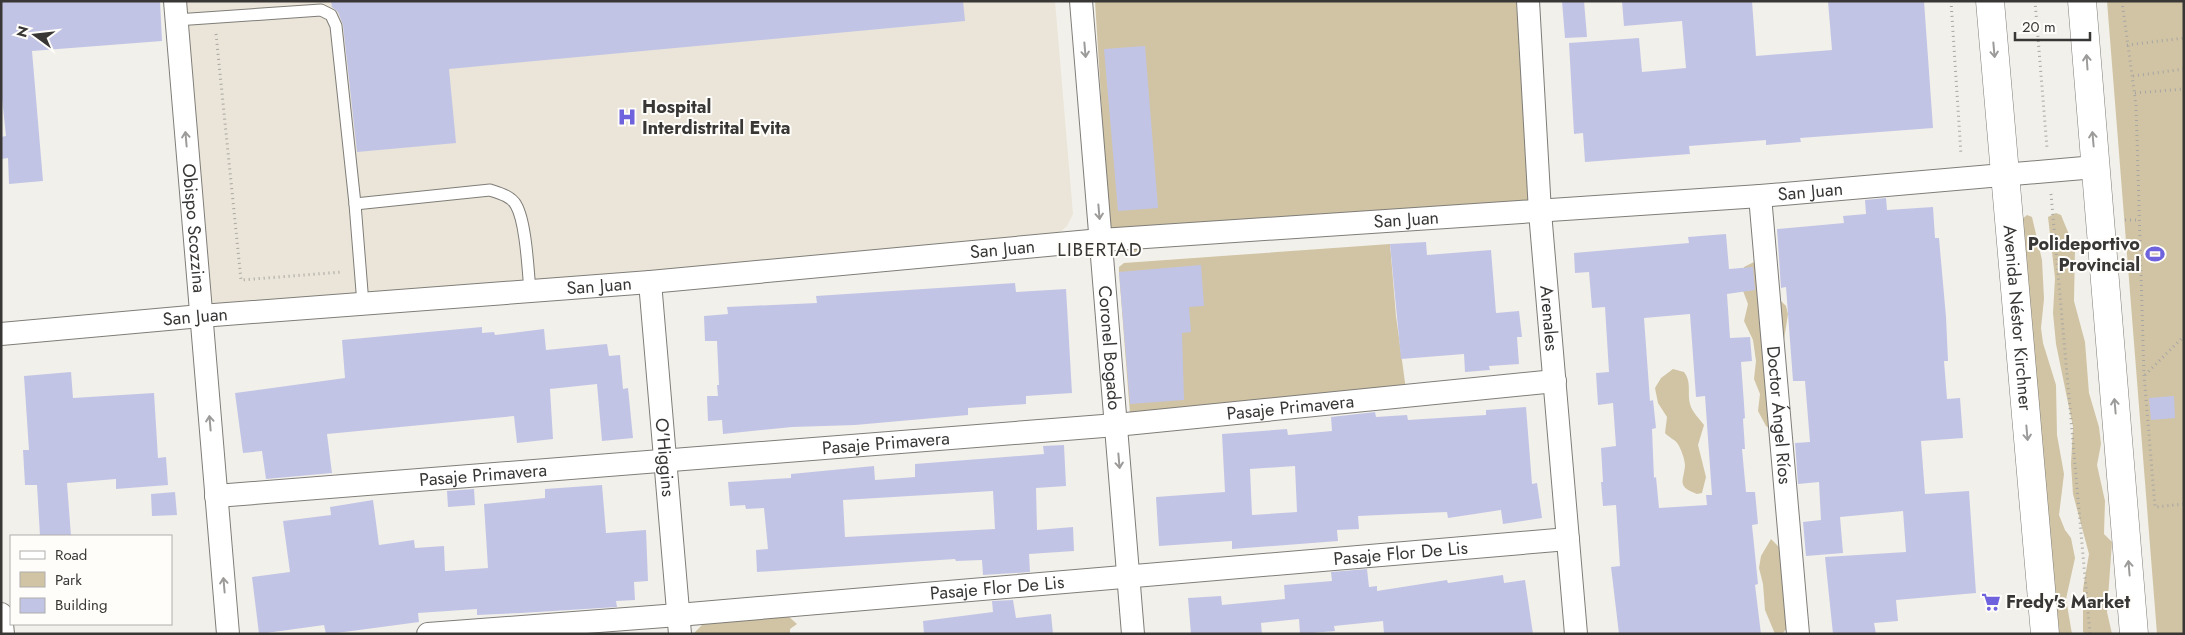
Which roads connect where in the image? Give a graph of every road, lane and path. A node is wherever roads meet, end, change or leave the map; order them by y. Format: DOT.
graph roads {
  1 [pos="1081,1"];
  2 [pos="1528,1"];
  3 [pos="1951,1"];
  4 [pos="1990,1"];
  5 [pos="2035,1"];
  6 [pos="2082,1"];
  7 [pos="2122,1"];
  8 [pos="175,11"];
  9 [pos="214,17"];
  10 [pos="2184,38"];
  11 [pos="2127,45"];
  12 [pos="2184,69"];
  13 [pos="2133,76"];
  14 [pos="2184,89"];
  15 [pos="2134,92"];
  16 [pos="2095,167"];
  17 [pos="2049,171"];
  18 [pos="2005,175"];
  19 [pos="1963,179"];
  20 [pos="1760,196"];
  21 [pos="355,204"];
  22 [pos="1540,212"];
  23 [pos="1101,240"];
  24 [pos="360,269"];
  25 [pos="650,282"];
  26 [pos="530,291"];
  27 [pos="363,304"];
  28 [pos="201,316"];
  29 [pos="1,334"];
  30 [pos="2184,336"];
  31 [pos="2144,375"];
  32 [pos="1555,381"];
  33 [pos="1116,425"];
  34 [pos="666,462"];
  35 [pos="216,496"];
  36 [pos="2184,504"];
  37 [pos="1568,539"];
  38 [pos="1129,577"];
  39 [pos="1,614"];
  40 [pos="679,625"];
  41 [pos="3,634"];
  42 [pos="228,634"];
  43 [pos="428,634"];
  44 [pos="1133,634"];
  45 [pos="1576,634"];
  46 [pos="1798,634"];
  47 [pos="2045,634"];
  48 [pos="2090,634"];
  49 [pos="2134,634"];
  1 -- 23 [label="street, Coronel Bogado, one-way"];
  2 -- 22 [label="street, Arenales"];
  3 -- 19 [label="path"];
  4 -- 18 [label="main road, Avenida Néstor Kirchner, one-way"];
  5 -- 17 [label="path"];
  16 -- 6 [label="main road, one-way"];
  7 -- 11 [label="path"];
  8 -- 9 [label="lane"];
  28 -- 8 [label="street, Obispo Scozzina, one-way"];
  9 -- 21 [label="lane"];
  9 -- 24 [label="path"];
  10 -- 11 [label="path"];
  11 -- 13 [label="path"];
  12 -- 13 [label="path"];
  13 -- 15 [label="path"];
  14 -- 15 [label="path"];
  15 -- 31 [label="path"];
  16 -- 17 [label="street, San Juan"];
  49 -- 16 [label="main road, one-way"];
  17 -- 18 [label="street, San Juan"];
  17 -- 48 [label="path"];
  18 -- 19 [label="street, San Juan"];
  18 -- 47 [label="main road, Avenida Néstor Kirchner, one-way"];
  19 -- 20 [label="street, San Juan"];
  20 -- 22 [label="street, San Juan"];
  20 -- 46 [label="street, Doctor Ángel Ríos"];
  21 -- 24 [label="lane"];
  21 -- 26 [label="lane"];
  22 -- 23 [label="street, San Juan"];
  22 -- 32 [label="street, Arenales"];
  23 -- 25 [label="street, San Juan"];
  23 -- 33 [label="street, Coronel Bogado"];
  24 -- 27 [label="lane"];
  25 -- 26 [label="street, San Juan"];
  25 -- 34 [label="street, O'Higgins"];
  26 -- 27 [label="street, San Juan"];
  27 -- 28 [label="street, San Juan"];
  28 -- 29 [label="street, San Juan"];
  35 -- 28 [label="street, Obispo Scozzina, one-way"];
  30 -- 31 [label="path"];
  31 -- 36 [label="path"];
  32 -- 33 [label="street, Pasaje Primavera"];
  32 -- 37 [label="street, Arenales"];
  33 -- 34 [label="street, Pasaje Primavera"];
  33 -- 38 [label="street, Coronel Bogado, one-way"];
  34 -- 35 [label="street, Pasaje Primavera"];
  34 -- 40 [label="street, O'Higgins"];
  42 -- 35 [label="street, Obispo Scozzina, one-way"];
  37 -- 38 [label="street, Pasaje Flor De Lis"];
  37 -- 45 [label="street, Arenales"];
  38 -- 40 [label="street, Pasaje Flor De Lis"];
  38 -- 44 [label="street, Coronel Bogado"];
  39 -- 41 [label="street"];
  40 -- 43 [label="street, Pasaje Flor De Lis"];
}
